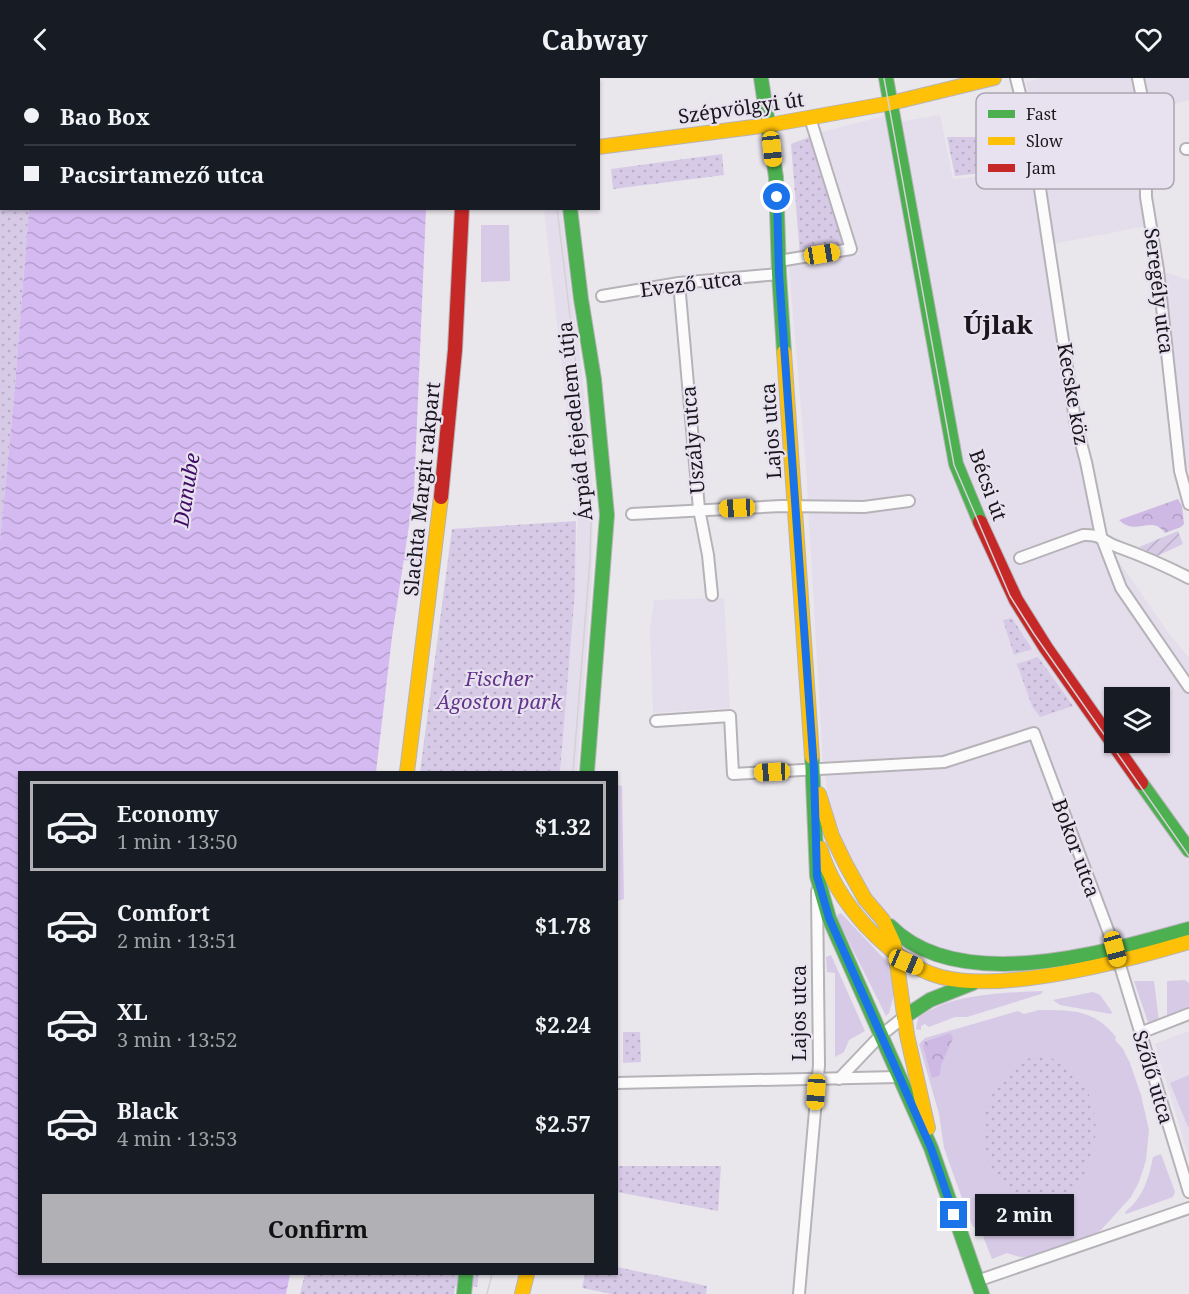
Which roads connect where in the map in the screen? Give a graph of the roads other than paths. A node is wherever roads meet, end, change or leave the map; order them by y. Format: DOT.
graph roads {
  1 [pos="761,78"];
  2 [pos="886,78"];
  3 [pos="994,78"];
  4 [pos="1016,78"];
  5 [pos="1138,78"];
  6 [pos="1020,93"];
  7 [pos="1142,93"];
  8 [pos="891,103"];
  9 [pos="810,118"];
  10 [pos="769,125"];
  11 [pos="600,147"];
  12 [pos="1040,189"];
  13 [pos="1146,189"];
  14 [pos="462,210"];
  15 [pos="570,210"];
  16 [pos="779,268"];
  17 [pos="679,284"];
  18 [pos="602,296"];
  19 [pos="909,501"];
  20 [pos="1189,504"];
  21 [pos="796,507"];
  22 [pos="699,509"];
  23 [pos="632,514"];
  24 [pos="1101,536"];
  25 [pos="1020,558"];
  26 [pos="1189,578"];
  27 [pos="712,595"];
  28 [pos="1189,687"];
  29 [pos="656,721"];
  30 [pos="407,771"];
  31 [pos="587,771"];
  32 [pos="814,776"];
  33 [pos="815,825"];
  34 [pos="1189,850"];
  35 [pos="817,876"];
  36 [pos="883,920"];
  37 [pos="1189,929"];
  38 [pos="1189,942"];
  39 [pos="1117,956"];
  40 [pos="897,957"];
  41 [pos="978,981"];
  42 [pos="902,998"];
  43 [pos="1189,1014"];
  44 [pos="904,1017"];
  45 [pos="1140,1034"];
  46 [pos="880,1036"];
  47 [pos="898,1077"];
  48 [pos="839,1079"];
  49 [pos="818,1080"];
  50 [pos="618,1083"];
  51 [pos="931,1148"];
  52 [pos="1189,1192"];
  53 [pos="1189,1208"];
  54 [pos="466,1275"];
  55 [pos="527,1275"];
  56 [pos="980,1288"];
  57 [pos="464,1294"];
  58 [pos="522,1294"];
  59 [pos="799,1294"];
  1 -- 10 [label="main road, Lajos utca"];
  2 -- 8 [label="main road, Bécsi út"];
  3 -- 8 [label="main road, Szépvölgyi út"];
  4 -- 6 [label="street, Kecske köz"];
  5 -- 7 [label="street, Seregély utca"];
  8 -- 9 [label="main road, Szépvölgyi út"];
  8 -- 34 [label="main road, Bécsi út"];
  9 -- 10 [label="main road, Szépvölgyi út"];
  9 -- 16 [label="street, Evező utca"];
  10 -- 11 [label="main road, Szépvölgyi út"];
  10 -- 16 [label="main road, Lajos utca"];
  12 -- 24 [label="street, Kecske köz"];
  13 -- 20 [label="street, Seregély utca"];
  14 -- 30 [label="main road, Slachta Margit rakpart"];
  15 -- 31 [label="main road, Árpád fejedelem útja"];
  16 -- 17 [label="street, Evező utca"];
  16 -- 21 [label="main road, Lajos utca"];
  17 -- 18 [label="street, Evező utca"];
  17 -- 22 [label="street, Uszály utca"];
  19 -- 21 [label="street"];
  21 -- 22 [label="street"];
  21 -- 32 [label="main road, Lajos utca"];
  22 -- 23 [label="street"];
  22 -- 27 [label="street, Uszály utca"];
  24 -- 25 [label="street"];
  24 -- 26 [label="street"];
  24 -- 28 [label="street, Kecske köz"];
  29 -- 32 [label="street"];
  32 -- 33 [label="main road, Lajos utca"];
  32 -- 36 [label="main road, Lajos utca"];
  32 -- 39 [label="street, Bokor utca"];
  33 -- 35 [label="main road, Lajos utca"];
  33 -- 40 [label="main road"];
  35 -- 46 [label="main road, Lajos utca"];
  35 -- 49 [label="street, Lajos utca"];
  36 -- 39 [label="main road"];
  36 -- 40 [label="main road"];
  37 -- 39 [label="main road"];
  38 -- 39 [label="main road"];
  39 -- 41 [label="main road"];
  39 -- 45 [label="street, Szőlő utca"];
  40 -- 41 [label="main road"];
  40 -- 42 [label="main road"];
  41 -- 44 [label="main road"];
  42 -- 44 [label="main road"];
  42 -- 46 [label="street"];
  43 -- 45 [label="street"];
  44 -- 46 [label="street"];
  44 -- 51 [label="main road"];
  45 -- 52 [label="street, Szőlő utca"];
  46 -- 47 [label="main road, Lajos utca"];
  46 -- 48 [label="street"];
  47 -- 48 [label="street"];
  47 -- 51 [label="main road, Lajos utca"];
  48 -- 49 [label="street"];
  49 -- 50 [label="street"];
  49 -- 59 [label="street, Lajos utca"];
  51 -- 56 [label="main road"];
  53 -- 56 [label="street"];
  54 -- 57 [label="main road"];
  55 -- 58 [label="main road"];
}
